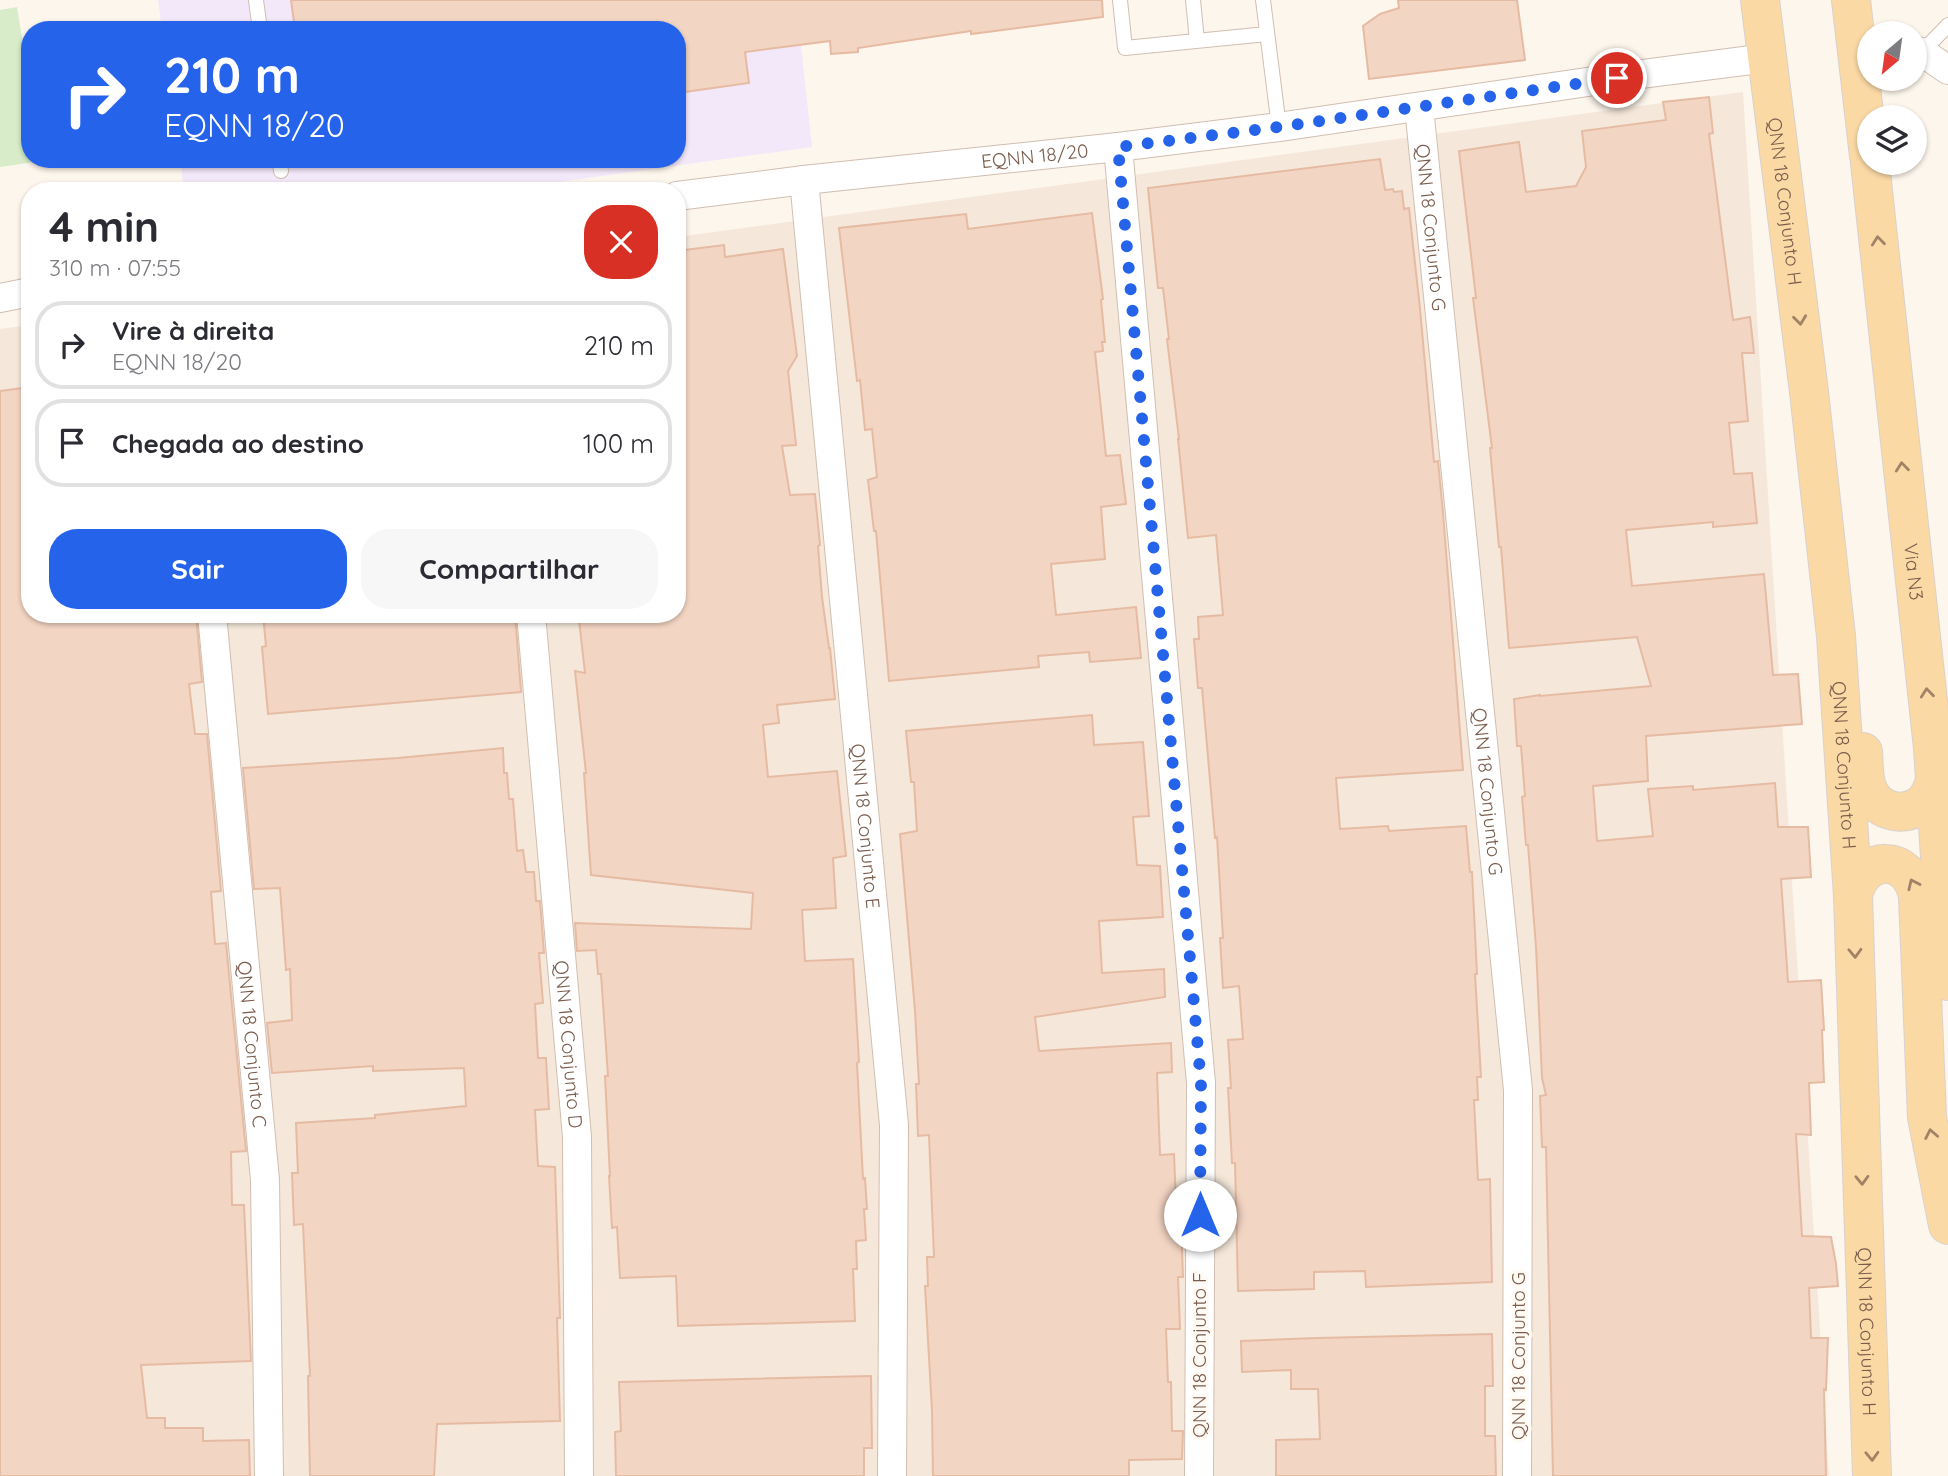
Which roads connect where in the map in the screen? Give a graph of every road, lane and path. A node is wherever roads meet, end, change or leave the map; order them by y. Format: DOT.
graph roads {
  1 [pos="256,0"];
  2 [pos="1120,0"];
  3 [pos="1193,0"];
  4 [pos="1263,0"];
  5 [pos="1760,0"];
  6 [pos="1851,0"];
  7 [pos="259,21"];
  8 [pos="1857,23"];
  9 [pos="1948,25"];
  10 [pos="1267,34"];
  11 [pos="1197,41"];
  12 [pos="1927,43"];
  13 [pos="1927,57"];
  14 [pos="1767,58"];
  15 [pos="1948,71"];
  16 [pos="1419,107"];
  17 [pos="1279,127"];
  18 [pos="1118,147"];
  19 [pos="1871,175"];
  20 [pos="804,180"];
  21 [pos="686,195"];
  22 [pos="21,294"];
  23 [pos="0,298"];
  24 [pos="1809,392"];
  25 [pos="213,623"];
  26 [pos="532,623"];
  27 [pos="1938,761"];
  28 [pos="1944,844"];
  29 [pos="1853,895"];
  30 [pos="1948,981"];
  31 [pos="1948,1225"];
  32 [pos="269,1476"];
  33 [pos="579,1476"];
  34 [pos="892,1476"];
  35 [pos="1199,1476"];
  36 [pos="1517,1476"];
  37 [pos="1872,1476"];
  1 -- 7 [label="lane"];
  2 -- 11 [label="lane"];
  3 -- 11 [label="lane"];
  4 -- 10 [label="lane"];
  5 -- 14 [label="main road"];
  6 -- 8 [label="main road"];
  9 -- 12 [label="lane"];
  10 -- 11 [label="lane"];
  10 -- 17 [label="lane"];
  13 -- 15 [label="street"];
  14 -- 16 [label="street, EQNN 18/20"];
  14 -- 24 [label="main road, QNN 18 Conjunto H, one-way"];
  16 -- 17 [label="street, EQNN 18/20"];
  16 -- 36 [label="street, QNN 18 Conjunto G"];
  17 -- 18 [label="street, EQNN 18/20"];
  18 -- 20 [label="street, EQNN 18/20"];
  18 -- 35 [label="street, QNN 18 Conjunto F"];
  27 -- 19 [label="main road, Via N3, one-way"];
  20 -- 21 [label="street, EQNN 18/20"];
  20 -- 34 [label="street, QNN 18 Conjunto E"];
  22 -- 23 [label="street"];
  24 -- 27 [label="main road"];
  24 -- 29 [label="main road, QNN 18 Conjunto H"];
  25 -- 32 [label="street, QNN 18 Conjunto C"];
  26 -- 33 [label="street, QNN 18 Conjunto D"];
  27 -- 28 [label="main road, Via N3"];
  28 -- 30 [label="main road, Via N3"];
  31 -- 29 [label="main road, one-way"];
  29 -- 37 [label="main road, QNN 18 Conjunto H, one-way"];
}
